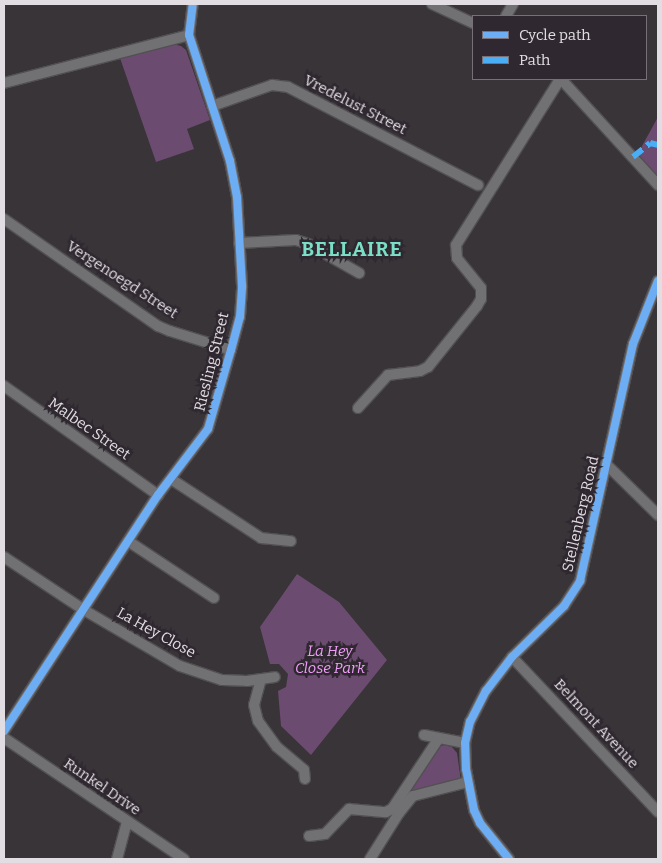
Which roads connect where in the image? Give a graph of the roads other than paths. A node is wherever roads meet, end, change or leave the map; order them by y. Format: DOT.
graph roads {
  1 [pos="193,4"];
  2 [pos="432,4"];
  3 [pos="514,4"];
  4 [pos="507,15"];
  5 [pos="472,23"];
  6 [pos="189,35"];
  7 [pos="559,80"];
  8 [pos="561,80"];
  9 [pos="4,83"];
  10 [pos="212,106"];
  11 [pos="478,185"];
  12 [pos="658,185"];
  13 [pos="4,219"];
  14 [pos="239,243"];
  15 [pos="359,273"];
  16 [pos="658,281"];
  17 [pos="231,350"];
  18 [pos="4,386"];
  19 [pos="358,408"];
  20 [pos="606,464"];
  21 [pos="171,479"];
  22 [pos="158,495"];
  23 [pos="658,515"];
  24 [pos="128,541"];
  25 [pos="291,541"];
  26 [pos="4,557"];
  27 [pos="214,598"];
  28 [pos="84,610"];
  29 [pos="512,657"];
  30 [pos="275,677"];
  31 [pos="261,679"];
  32 [pos="4,731"];
  33 [pos="424,735"];
  34 [pos="4,738"];
  35 [pos="439,738"];
  36 [pos="465,743"];
  37 [pos="306,779"];
  38 [pos="468,782"];
  39 [pos="658,812"];
  40 [pos="127,822"];
  41 [pos="308,836"];
  42 [pos="117,859"];
  43 [pos="184,859"];
  44 [pos="370,859"];
  45 [pos="509,859"];
  1 -- 6 [label="street, Riesling Street"];
  2 -- 5 [label="street"];
  3 -- 4 [label="street"];
  6 -- 9 [label="street"];
  6 -- 10 [label="street, Riesling Street"];
  7 -- 19 [label="street"];
  8 -- 12 [label="street"];
  10 -- 11 [label="street, Vredelust Street"];
  10 -- 14 [label="street, Riesling Street"];
  13 -- 17 [label="street, Vergenoegd Street"];
  14 -- 15 [label="street"];
  14 -- 17 [label="street, Riesling Street"];
  16 -- 20 [label="street, Stellenberg Road"];
  17 -- 21 [label="street, Riesling Street"];
  18 -- 22 [label="street, Malbec Street"];
  20 -- 23 [label="street"];
  20 -- 29 [label="street, Stellenberg Road"];
  21 -- 22 [label="street, Riesling Street"];
  21 -- 25 [label="street"];
  22 -- 24 [label="street, Riesling Street"];
  24 -- 27 [label="street"];
  24 -- 28 [label="street, Riesling Street"];
  26 -- 28 [label="street, La Hey Close"];
  28 -- 31 [label="street, La Hey Close"];
  28 -- 32 [label="street, Riesling Street"];
  29 -- 36 [label="street, Stellenberg Road"];
  29 -- 39 [label="street, Belmont Avenue"];
  30 -- 31 [label="street, La Hey Close"];
  31 -- 37 [label="street"];
  33 -- 35 [label="street"];
  34 -- 40 [label="street, Runkel Drive"];
  35 -- 36 [label="street"];
  35 -- 41 [label="street"];
  36 -- 38 [label="street, Stellenberg Road"];
  38 -- 44 [label="street"];
  38 -- 45 [label="street, Stellenberg Road"];
  40 -- 42 [label="street"];
  40 -- 43 [label="street, Runkel Drive"];
}
